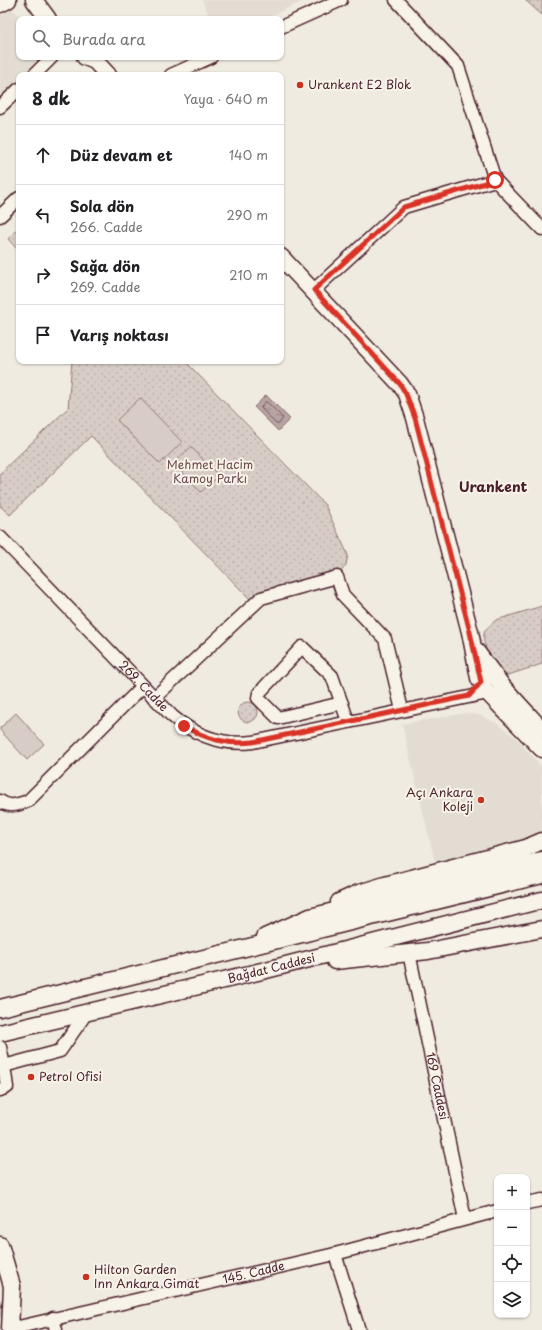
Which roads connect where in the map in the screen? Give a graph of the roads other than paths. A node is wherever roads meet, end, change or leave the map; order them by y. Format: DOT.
graph roads {
  1 [pos="8,0"];
  2 [pos="342,0"];
  3 [pos="396,0"];
  4 [pos="36,2"];
  5 [pos="0,4"];
  6 [pos="46,16"];
  7 [pos="284,26"];
  8 [pos="49,60"];
  9 [pos="85,60"];
  10 [pos="90,60"];
  11 [pos="204,60"];
  12 [pos="37,72"];
  13 [pos="91,72"];
  14 [pos="105,72"];
  15 [pos="178,72"];
  16 [pos="16,92"];
  17 [pos="0,107"];
  18 [pos="495,180"];
  19 [pos="16,201"];
  20 [pos="0,216"];
  21 [pos="542,229"];
  22 [pos="284,260"];
  23 [pos="314,290"];
  24 [pos="0,537"];
  25 [pos="490,683"];
  26 [pos="143,686"];
  27 [pos="154,698"];
  28 [pos="342,703"];
  29 [pos="402,710"];
  30 [pos="348,721"];
  31 [pos="542,730"];
  32 [pos="542,749"];
  33 [pos="0,801"];
  34 [pos="542,841"];
  35 [pos="542,860"];
  36 [pos="542,875"];
  37 [pos="542,900"];
  38 [pos="310,917"];
  39 [pos="542,928"];
  40 [pos="249,948"];
  41 [pos="409,953"];
  42 [pos="266,970"];
  43 [pos="4,1006"];
  44 [pos="87,1012"];
  45 [pos="58,1018"];
  46 [pos="0,1033"];
  47 [pos="0,1041"];
  48 [pos="0,1047"];
  49 [pos="4,1066"];
  50 [pos="0,1090"];
  51 [pos="542,1200"];
  52 [pos="530,1202"];
  53 [pos="494,1212"];
  54 [pos="465,1219"];
  55 [pos="0,1245"];
  56 [pos="335,1254"];
  57 [pos="53,1318"];
  58 [pos="10,1329"];
  59 [pos="56,1330"];
  60 [pos="359,1330"];
  1 -- 5 [label="main road"];
  2 -- 7 [label="street"];
  3 -- 18 [label="street"];
  4 -- 6 [label="main road"];
  8 -- 12 [label="street"];
  9 -- 13 [label="main road"];
  10 -- 14 [label="main road"];
  11 -- 15 [label="street"];
  16 -- 17 [label="street"];
  18 -- 21 [label="street"];
  18 -- 23 [label="street"];
  19 -- 20 [label="street"];
  22 -- 23 [label="main road"];
  23 -- 25 [label="main road"];
  24 -- 26 [label="street, 269. Cadde"];
  25 -- 29 [label="street, 269. Cadde"];
  25 -- 31 [label="main road"];
  25 -- 32 [label="main road"];
  26 -- 27 [label="street, 269. Cadde"];
  26 -- 33 [label="street"];
  27 -- 29 [label="street"];
  27 -- 30 [label="street, 269. Cadde"];
  28 -- 28 [label="street"];
  28 -- 30 [label="street"];
  29 -- 30 [label="street, 269. Cadde"];
  34 -- 38 [label="main road"];
  35 -- 38 [label="main road"];
  36 -- 40 [label="main road, Bağdat Caddesi"];
  37 -- 42 [label="main road, Bağdat Caddesi"];
  38 -- 40 [label="main road"];
  39 -- 41 [label="main road"];
  40 -- 43 [label="main road, Bağdat Caddesi"];
  41 -- 42 [label="main road"];
  41 -- 54 [label="street, 169 Caddesi"];
  42 -- 44 [label="main road, Bağdat Caddesi"];
  44 -- 45 [label="main road, Bağdat Caddesi"];
  44 -- 49 [label="street"];
  45 -- 46 [label="main road, Bağdat Caddesi"];
  45 -- 47 [label="main road"];
  48 -- 49 [label="street"];
  49 -- 50 [label="street"];
  51 -- 52 [label="street"];
  53 -- 54 [label="street, 145. Cadde"];
  54 -- 56 [label="street, 145. Cadde"];
  55 -- 58 [label="main road"];
  56 -- 57 [label="street, 145. Cadde"];
  56 -- 60 [label="street"];
  57 -- 58 [label="street, 145. Cadde"];
  57 -- 59 [label="street"];
}
